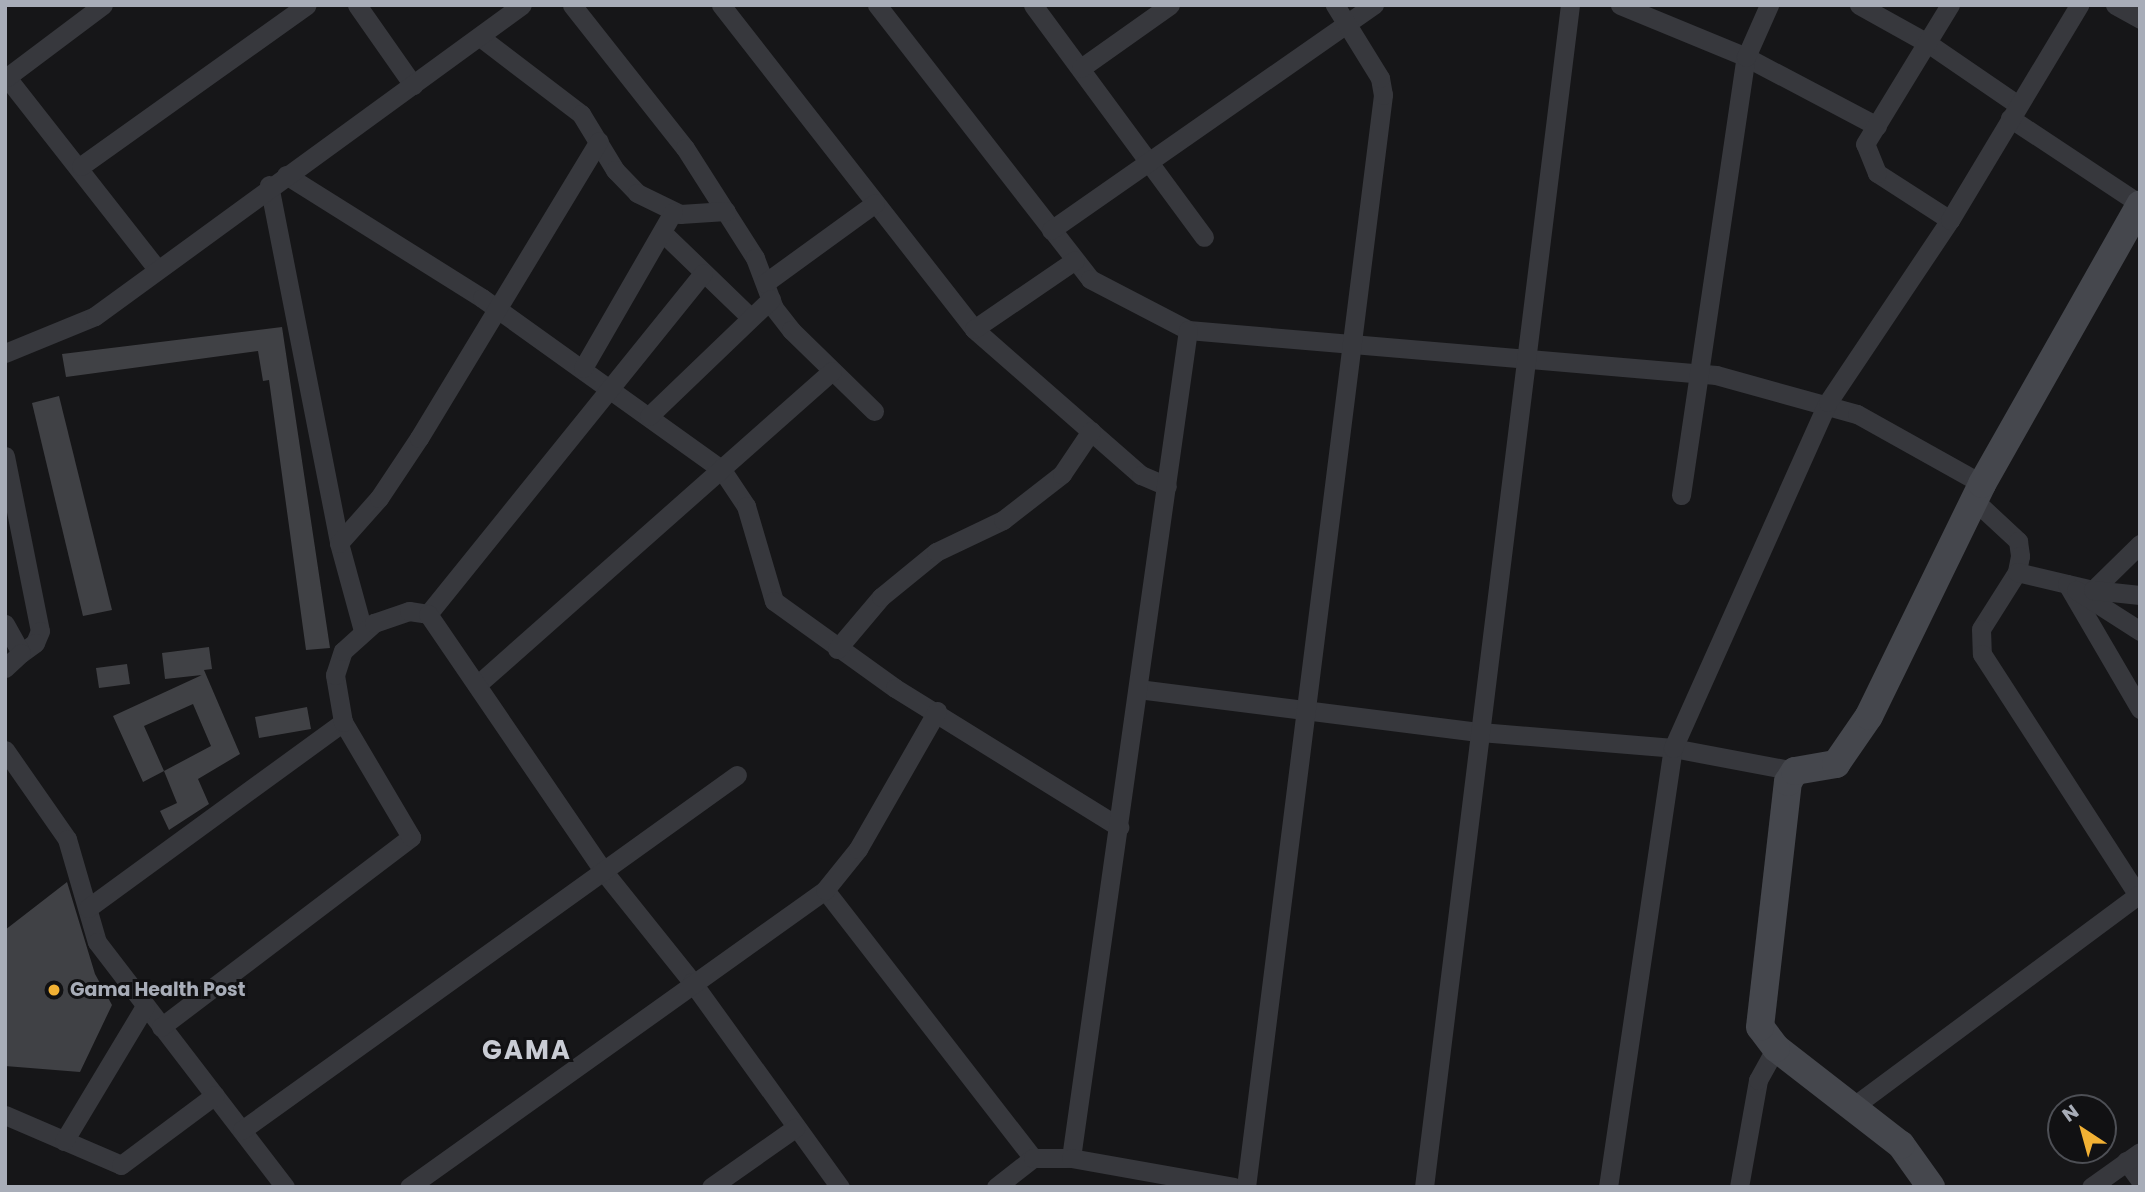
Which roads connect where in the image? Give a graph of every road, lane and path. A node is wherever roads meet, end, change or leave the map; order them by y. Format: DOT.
graph roads {
  1 [pos="103,5"];
  2 [pos="307,5"];
  3 [pos="357,5"];
  4 [pos="522,5"];
  5 [pos="572,5"];
  6 [pos="721,5"];
  7 [pos="877,5"];
  8 [pos="1033,5"];
  9 [pos="1170,5"];
  10 [pos="1335,5"];
  11 [pos="1374,5"];
  12 [pos="1570,5"];
  13 [pos="1620,5"];
  14 [pos="1769,5"];
  15 [pos="1859,5"];
  16 [pos="1950,5"];
  17 [pos="2079,5"];
  18 [pos="2115,5"];
  19 [pos="2140,19"];
  20 [pos="1348,24"];
  21 [pos="480,37"];
  22 [pos="1929,44"];
  23 [pos="1745,57"];
  24 [pos="1081,68"];
  25 [pos="6,76"];
  26 [pos="413,85"];
  27 [pos="2014,112"];
  28 [pos="1877,126"];
  29 [pos="599,141"];
  30 [pos="1150,165"];
  31 [pos="81,166"];
  32 [pos="277,180"];
  33 [pos="875,203"];
  34 [pos="2140,205"];
  35 [pos="726,211"];
  36 [pos="673,212"];
  37 [pos="1950,220"];
  38 [pos="1051,230"];
  39 [pos="662,232"];
  40 [pos="1204,237"];
  41 [pos="1075,260"];
  42 [pos="157,269"];
  43 [pos="703,273"];
  44 [pos="768,291"];
  45 [pos="496,307"];
  46 [pos="750,317"];
  47 [pos="974,329"];
  48 [pos="1188,330"];
  49 [pos="1348,344"];
  50 [pos="5,353"];
  51 [pos="1526,359"];
  52 [pos="583,368"];
  53 [pos="832,371"];
  54 [pos="1701,374"];
  55 [pos="613,389"];
  56 [pos="1828,402"];
  57 [pos="874,411"];
  58 [pos="649,416"];
  59 [pos="1091,431"];
  60 [pos="5,456"];
  61 [pos="722,470"];
  62 [pos="1167,486"];
  63 [pos="1979,493"];
  64 [pos="1681,495"];
  65 [pos="340,543"];
  66 [pos="2140,544"];
  67 [pos="2017,572"];
  68 [pos="2067,584"];
  69 [pos="2093,590"];
  70 [pos="2140,595"];
  71 [pos="428,614"];
  72 [pos="5,624"];
  73 [pos="363,631"];
  74 [pos="2140,631"];
  75 [pos="837,649"];
  76 [pos="20,653"];
  77 [pos="5,668"];
  78 [pos="477,685"];
  79 [pos="1138,689"];
  80 [pos="2140,709"];
  81 [pos="1304,710"];
  82 [pos="937,711"];
  83 [pos="343,722"];
  84 [pos="1480,732"];
  85 [pos="1673,748"];
  86 [pos="5,750"];
  87 [pos="1795,771"];
  88 [pos="737,775"];
  89 [pos="1119,827"];
  90 [pos="604,872"];
  91 [pos="825,890"];
  92 [pos="2139,896"];
  93 [pos="88,908"];
  94 [pos="692,982"];
  95 [pos="145,1006"];
  96 [pos="161,1027"];
  97 [pos="1776,1048"];
  98 [pos="215,1095"];
  99 [pos="1854,1106"];
  100 [pos="5,1115"];
  101 [pos="795,1128"];
  102 [pos="242,1130"];
  103 [pos="64,1141"];
  104 [pos="2133,1156"];
  105 [pos="1033,1158"];
  106 [pos="1071,1158"];
  107 [pos="2140,1181"];
  108 [pos="285,1187"];
  109 [pos="409,1187"];
  110 [pos="711,1187"];
  111 [pos="839,1187"];
  112 [pos="996,1187"];
  113 [pos="1233,1187"];
  114 [pos="1246,1187"];
  115 [pos="1424,1187"];
  116 [pos="1608,1187"];
  117 [pos="1739,1187"];
  118 [pos="1931,1187"];
  119 [pos="2091,1187"];
  1 -- 25 [label="street"];
  2 -- 31 [label="street"];
  3 -- 26 [label="street"];
  4 -- 21 [label="street"];
  5 -- 35 [label="street"];
  6 -- 33 [label="street"];
  7 -- 38 [label="street"];
  8 -- 24 [label="street"];
  9 -- 24 [label="street"];
  10 -- 20 [label="street"];
  11 -- 20 [label="street"];
  12 -- 51 [label="street"];
  13 -- 23 [label="street"];
  14 -- 23 [label="street"];
  15 -- 22 [label="street"];
  16 -- 22 [label="street"];
  17 -- 27 [label="street"];
  18 -- 19 [label="street"];
  20 -- 30 [label="street"];
  20 -- 49 [label="street"];
  21 -- 26 [label="street"];
  21 -- 29 [label="street"];
  22 -- 27 [label="street"];
  22 -- 28 [label="street"];
  23 -- 28 [label="street"];
  23 -- 54 [label="street"];
  24 -- 30 [label="street"];
  25 -- 31 [label="street"];
  26 -- 32 [label="street"];
  27 -- 34 [label="street"];
  27 -- 37 [label="street"];
  28 -- 37 [label="street"];
  29 -- 36 [label="street"];
  29 -- 45 [label="street"];
  30 -- 38 [label="street"];
  30 -- 40 [label="street"];
  31 -- 42 [label="street"];
  32 -- 42 [label="street"];
  32 -- 45 [label="street"];
  32 -- 65 [label="street"];
  33 -- 44 [label="street"];
  33 -- 47 [label="street"];
  34 -- 63 [label="street"];
  35 -- 36 [label="street"];
  35 -- 44 [label="street"];
  36 -- 39 [label="street"];
  37 -- 56 [label="street"];
  38 -- 41 [label="street"];
  39 -- 43 [label="street"];
  39 -- 52 [label="street"];
  41 -- 47 [label="street"];
  41 -- 48 [label="street"];
  42 -- 50 [label="street"];
  43 -- 46 [label="street"];
  43 -- 55 [label="street"];
  44 -- 46 [label="street"];
  44 -- 53 [label="street"];
  45 -- 52 [label="street"];
  45 -- 65 [label="street"];
  46 -- 58 [label="street"];
  47 -- 59 [label="street"];
  48 -- 49 [label="street"];
  48 -- 62 [label="street"];
  49 -- 51 [label="street"];
  49 -- 81 [label="street"];
  51 -- 54 [label="street"];
  51 -- 84 [label="street"];
  52 -- 55 [label="street"];
  53 -- 57 [label="street"];
  53 -- 61 [label="street"];
  54 -- 56 [label="street"];
  54 -- 64 [label="street"];
  55 -- 58 [label="street"];
  55 -- 71 [label="street"];
  56 -- 63 [label="street"];
  56 -- 85 [label="street"];
  58 -- 61 [label="street"];
  59 -- 62 [label="street"];
  59 -- 75 [label="street"];
  60 -- 76 [label="street"];
  61 -- 75 [label="street"];
  61 -- 78 [label="street"];
  62 -- 79 [label="street"];
  63 -- 67 [label="street"];
  63 -- 87 [label="street"];
  65 -- 73 [label="street"];
  66 -- 69 [label="street"];
  67 -- 68 [label="street"];
  67 -- 92 [label="street"];
  68 -- 69 [label="street"];
  68 -- 74 [label="street"];
  68 -- 80 [label="street"];
  69 -- 70 [label="street"];
  71 -- 73 [label="street"];
  71 -- 78 [label="street"];
  72 -- 76 [label="street"];
  73 -- 83 [label="street"];
  75 -- 82 [label="street"];
  76 -- 77 [label="street"];
  78 -- 90 [label="street"];
  79 -- 81 [label="street"];
  79 -- 89 [label="street"];
  81 -- 84 [label="street"];
  81 -- 114 [label="street"];
  82 -- 89 [label="street"];
  82 -- 91 [label="street"];
  83 -- 93 [label="street"];
  83 -- 96 [label="street"];
  84 -- 85 [label="street"];
  84 -- 115 [label="street"];
  85 -- 87 [label="street"];
  85 -- 116 [label="street"];
  86 -- 93 [label="street"];
  87 -- 97 [label="street"];
  88 -- 90 [label="street"];
  89 -- 106 [label="street"];
  90 -- 94 [label="street"];
  90 -- 102 [label="street"];
  91 -- 94 [label="street"];
  91 -- 105 [label="street"];
  92 -- 99 [label="street"];
  93 -- 95 [label="street"];
  94 -- 101 [label="street"];
  94 -- 109 [label="street"];
  95 -- 96 [label="street"];
  95 -- 103 [label="street"];
  96 -- 98 [label="street"];
  97 -- 99 [label="street"];
  97 -- 117 [label="street"];
  98 -- 102 [label="street"];
  98 -- 103 [label="street"];
  99 -- 118 [label="street"];
  100 -- 103 [label="street"];
  101 -- 110 [label="street"];
  101 -- 111 [label="street"];
  102 -- 108 [label="street"];
  104 -- 107 [label="street"];
  104 -- 119 [label="street"];
  105 -- 106 [label="street"];
  105 -- 112 [label="street"];
  106 -- 113 [label="street"];
}
